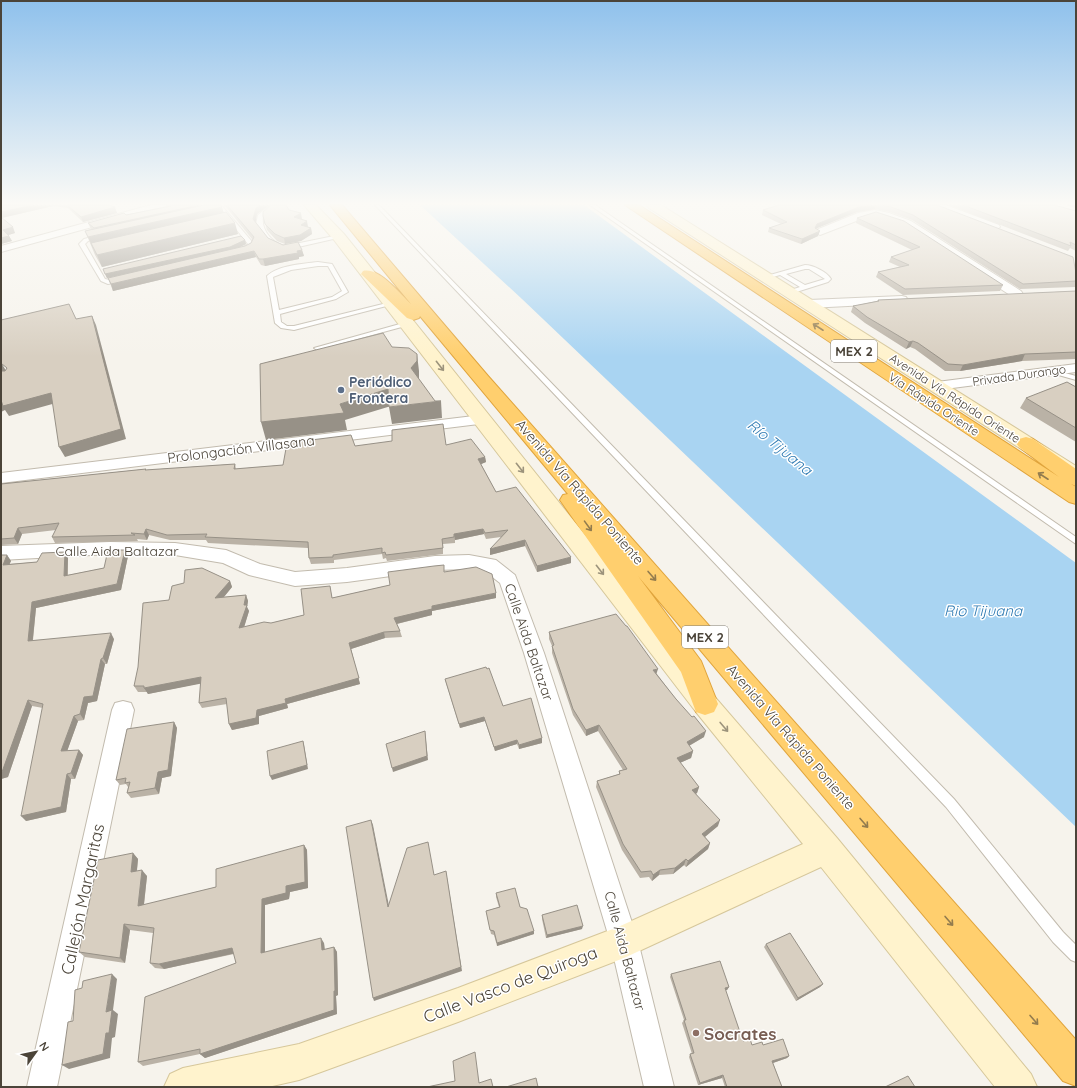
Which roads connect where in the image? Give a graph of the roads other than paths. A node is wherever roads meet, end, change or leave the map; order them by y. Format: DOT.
graph roads {
  1 [pos="89,256"];
  2 [pos="354,256"];
  3 [pos="379,256"];
  4 [pos="427,256"];
  5 [pos="666,256"];
  6 [pos="710,256"];
  7 [pos="735,256"];
  8 [pos="958,256"];
  9 [pos="105,269"];
  10 [pos="97,271"];
  11 [pos="368,274"];
  12 [pos="773,275"];
  13 [pos="129,278"];
  14 [pos="797,290"];
  15 [pos="1017,294"];
  16 [pos="1032,294"];
  17 [pos="993,295"];
  18 [pos="913,299"];
  19 [pos="391,304"];
  20 [pos="809,304"];
  21 [pos="276,313"];
  22 [pos="407,324"];
  23 [pos="318,348"];
  24 [pos="1076,368"];
  25 [pos="1049,370"];
  26 [pos="1076,378"];
  27 [pos="482,380"];
  28 [pos="937,386"];
  29 [pos="512,413"];
  30 [pos="482,420"];
  31 [pos="1026,443"];
  32 [pos="1076,475"];
  33 [pos="1,478"];
  34 [pos="1076,480"];
  35 [pos="1076,497"];
  36 [pos="1076,541"];
  37 [pos="1,553"];
  38 [pos="705,704"];
  39 [pos="123,710"];
  40 [pos="826,849"];
  41 [pos="624,941"];
  42 [pos="1076,956"];
  43 [pos="1076,1068"];
  44 [pos="42,1087"];
  45 [pos="183,1087"];
  46 [pos="660,1087"];
  47 [pos="1018,1087"];
  1 -- 10 [label="lane"];
  2 -- 11 [label="main road, Avenida Vía Rápida Poniente"];
  3 -- 27 [label="highway, Avenida Vía Rápida Poniente / MEX 2"];
  4 -- 42 [label="lane"];
  5 -- 36 [label="lane"];
  35 -- 6 [label="highway, Vía Rápida Oriente / MEX 2, one-way"];
  7 -- 12 [label="main road, Avenida Vía Rápida Oriente"];
  8 -- 15 [label="street"];
  9 -- 10 [label="lane"];
  10 -- 13 [label="lane"];
  11 -- 19 [label="main road, Avenida Vía Rápida Poniente"];
  11 -- 27 [label="highway"];
  12 -- 14 [label="main road, Avenida Vía Rápida Oriente"];
  12 -- 14 [label="lane"];
  14 -- 20 [label="main road, Avenida Vía Rápida Oriente"];
  15 -- 16 [label="street"];
  15 -- 17 [label="street"];
  18 -- 20 [label="street"];
  19 -- 21 [label="lane"];
  19 -- 22 [label="main road, Avenida Vía Rápida Poniente"];
  20 -- 28 [label="main road, Avenida Vía Rápida Oriente"];
  21 -- 21 [label="lane"];
  22 -- 23 [label="lane"];
  22 -- 30 [label="main road, Avenida Vía Rápida Poniente, one-way"];
  24 -- 25 [label="street, Privada Durango"];
  25 -- 26 [label="lane"];
  25 -- 28 [label="street, Privada Durango"];
  27 -- 29 [label="highway, Avenida Vía Rápida Poniente / MEX 2"];
  28 -- 31 [label="main road, Avenida Vía Rápida Oriente"];
  29 -- 38 [label="highway, one-way"];
  29 -- 43 [label="highway, Avenida Vía Rápida Poniente / MEX 2, one-way"];
  30 -- 33 [label="street, Prolongación Villasana"];
  30 -- 38 [label="main road, Avenida Vía Rápida Poniente, one-way"];
  31 -- 32 [label="main road, Avenida Vía Rápida Oriente"];
  31 -- 34 [label="highway"];
  37 -- 41 [label="street, Calle Aida Baltazar"];
  38 -- 40 [label="main road, Avenida Vía Rápida Poniente, one-way"];
  39 -- 44 [label="street, Callejón Margaritas"];
  40 -- 41 [label="main road, Calle Vasco de Quiroga"];
  40 -- 47 [label="main road, Avenida Vía Rápida Poniente"];
  41 -- 45 [label="main road, Calle Vasco de Quiroga"];
  41 -- 46 [label="street, Calle Aida Baltazar"];
}
